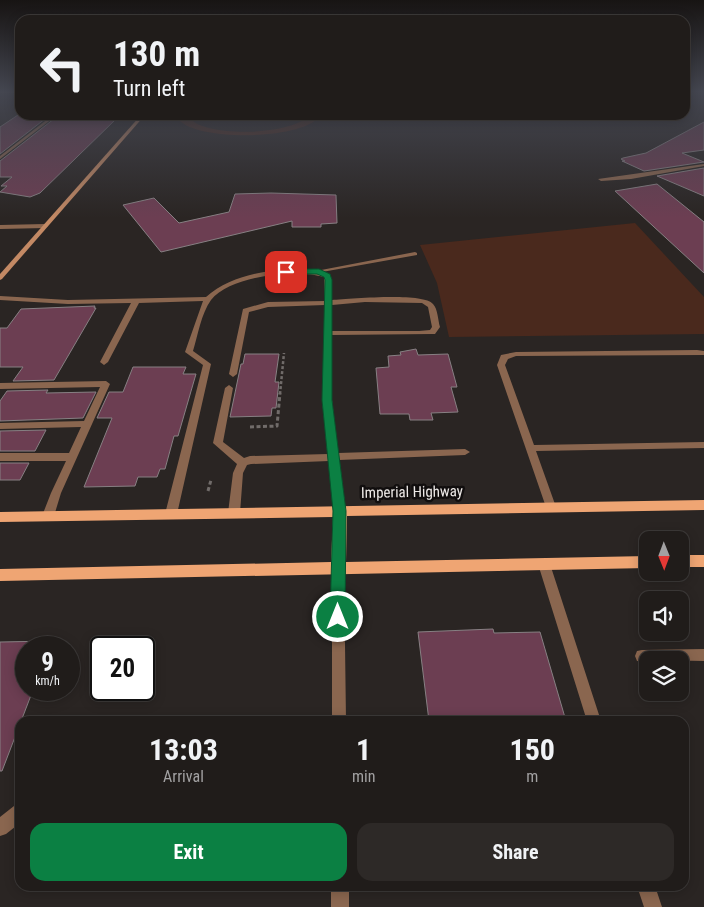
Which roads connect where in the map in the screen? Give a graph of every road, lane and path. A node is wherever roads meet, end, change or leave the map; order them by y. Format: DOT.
graph roads {
  1 [pos="32,133"];
  2 [pos="126,133"];
  3 [pos="0,158"];
  4 [pos="704,165"];
  5 [pos="601,179"];
  6 [pos="45,226"];
  7 [pos="0,227"];
  8 [pos="415,254"];
  9 [pos="319,271"];
  10 [pos="0,278"];
  11 [pos="0,298"];
  12 [pos="208,299"];
  13 [pos="136,301"];
  14 [pos="328,301"];
  15 [pos="328,333"];
  16 [pos="284,353"];
  17 [pos="704,353"];
  18 [pos="104,362"];
  19 [pos="232,374"];
  20 [pos="0,386"];
  21 [pos="229,388"];
  22 [pos="87,424"];
  23 [pos="0,426"];
  24 [pos="250,427"];
  25 [pos="704,445"];
  26 [pos="530,448"];
  27 [pos="465,452"];
  28 [pos="0,457"];
  29 [pos="72,457"];
  30 [pos="333,457"];
  31 [pos="243,462"];
  32 [pos="210,480"];
  33 [pos="208,491"];
  34 [pos="704,505"];
  35 [pos="551,507"];
  36 [pos="340,511"];
  37 [pos="234,513"];
  38 [pos="171,514"];
  39 [pos="48,516"];
  40 [pos="0,517"];
  41 [pos="689,561"];
  42 [pos="704,561"];
  43 [pos="639,562"];
  44 [pos="544,564"];
  45 [pos="338,568"];
  46 [pos="0,575"];
  47 [pos="689,655"];
  48 [pos="704,655"];
  49 [pos="339,716"];
  50 [pos="592,716"];
  51 [pos="15,816"];
  52 [pos="0,828"];
  53 [pos="340,891"];
  54 [pos="648,891"];
  55 [pos="340,907"];
  56 [pos="653,907"];
  1 -- 3 [label="street"];
  2 -- 6 [label="main road"];
  4 -- 5 [label="street"];
  6 -- 7 [label="street"];
  6 -- 10 [label="main road"];
  8 -- 9 [label="street"];
  9 -- 12 [label="street"];
  9 -- 14 [label="street"];
  11 -- 13 [label="street"];
  12 -- 13 [label="street"];
  12 -- 38 [label="street"];
  13 -- 18 [label="street"];
  14 -- 15 [label="street"];
  14 -- 15 [label="street"];
  14 -- 19 [label="street"];
  15 -- 30 [label="street"];
  16 -- 24 [label="path"];
  17 -- 26 [label="street"];
  20 -- 22 [label="street"];
  21 -- 31 [label="street"];
  22 -- 23 [label="street"];
  22 -- 29 [label="street"];
  25 -- 26 [label="street"];
  26 -- 35 [label="street"];
  27 -- 30 [label="street"];
  28 -- 29 [label="street"];
  29 -- 39 [label="street"];
  30 -- 31 [label="street"];
  30 -- 36 [label="street"];
  31 -- 37 [label="street"];
  32 -- 33 [label="path"];
  34 -- 35 [label="main road, Imperial Highway"];
  35 -- 36 [label="main road, Imperial Highway"];
  36 -- 37 [label="main road, Imperial Highway"];
  36 -- 45 [label="main road"];
  37 -- 38 [label="main road, Imperial Highway"];
  38 -- 39 [label="main road, Imperial Highway"];
  39 -- 40 [label="main road, Imperial Highway"];
  41 -- 42 [label="main road"];
  43 -- 44 [label="main road"];
  44 -- 45 [label="main road"];
  44 -- 50 [label="street"];
  45 -- 46 [label="main road"];
  45 -- 49 [label="street"];
  47 -- 48 [label="street"];
  51 -- 52 [label="street"];
  53 -- 55 [label="street"];
  54 -- 56 [label="street"];
}
